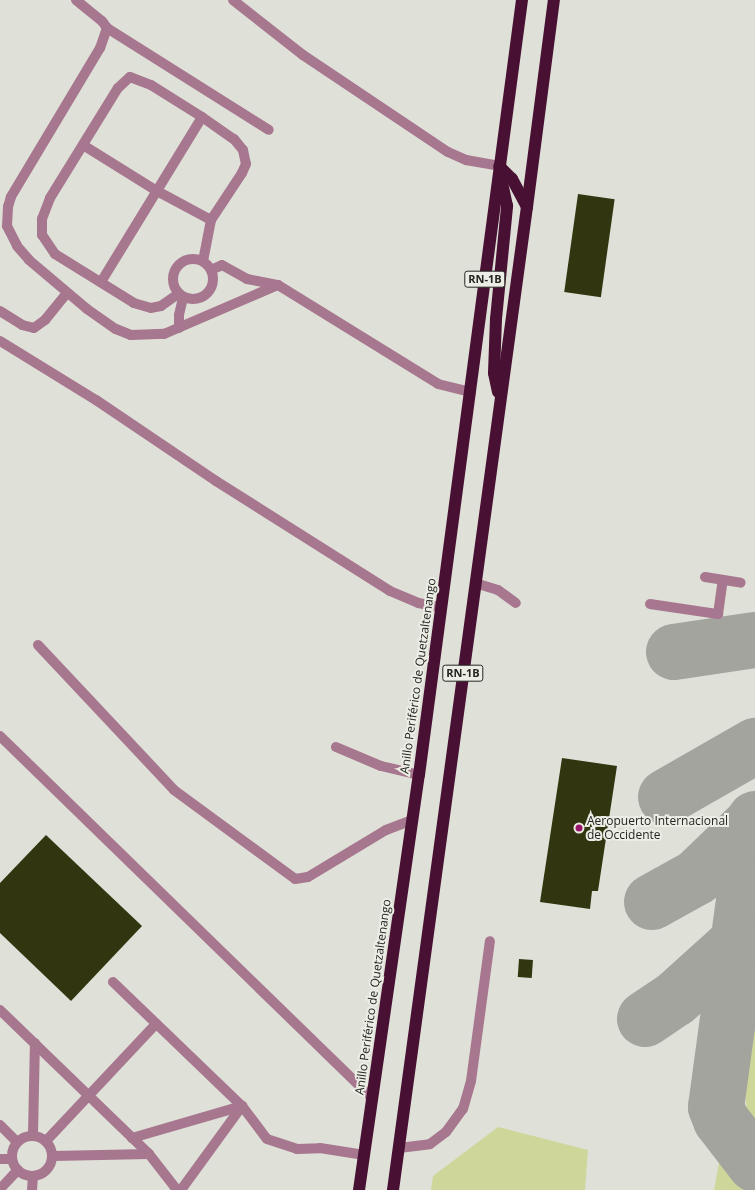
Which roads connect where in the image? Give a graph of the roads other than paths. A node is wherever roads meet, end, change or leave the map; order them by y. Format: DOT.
graph roads {
  1 [pos="76,0"];
  2 [pos="233,0"];
  3 [pos="522,0"];
  4 [pos="554,0"];
  5 [pos="107,28"];
  6 [pos="202,117"];
  7 [pos="269,130"];
  8 [pos="83,145"];
  9 [pos="499,166"];
  10 [pos="157,191"];
  11 [pos="527,207"];
  12 [pos="211,220"];
  13 [pos="203,261"];
  14 [pos="211,270"];
  15 [pos="101,282"];
  16 [pos="278,285"];
  17 [pos="66,293"];
  18 [pos="181,295"];
  19 [pos="0,311"];
  20 [pos="180,328"];
  21 [pos="0,341"];
  22 [pos="471,392"];
  23 [pos="500,399"];
  24 [pos="705,576"];
  25 [pos="723,580"];
  26 [pos="741,582"];
  27 [pos="475,583"];
  28 [pos="516,603"];
  29 [pos="650,604"];
  30 [pos="441,607"];
  31 [pos="38,645"];
  32 [pos="0,736"];
  33 [pos="336,747"];
  34 [pos="419,775"];
  35 [pos="412,820"];
  36 [pos="490,941"];
  37 [pos="113,982"];
  38 [pos="0,1010"];
  39 [pos="156,1024"];
  40 [pos="35,1043"];
  41 [pos="88,1095"];
  42 [pos="373,1099"];
  43 [pos="242,1106"];
  44 [pos="0,1125"];
  45 [pos="33,1135"];
  46 [pos="132,1138"];
  47 [pos="46,1141"];
  48 [pos="17,1142"];
  49 [pos="399,1148"];
  50 [pos="149,1154"];
  51 [pos="364,1155"];
  52 [pos="53,1156"];
  53 [pos="0,1159"];
  54 [pos="12,1159"];
  55 [pos="18,1170"];
  56 [pos="33,1176"];
  57 [pos="0,1189"];
  58 [pos="32,1190"];
  59 [pos="177,1190"];
  60 [pos="181,1190"];
  61 [pos="359,1190"];
  62 [pos="393,1190"];
  1 -- 5 [label="street"];
  2 -- 9 [label="street"];
  3 -- 9 [label="highway, Anillo Periférico de Quetzaltenango / RN-1B"];
  4 -- 11 [label="highway, RN-1B"];
  5 -- 7 [label="street"];
  5 -- 17 [label="street"];
  6 -- 8 [label="street"];
  6 -- 10 [label="street"];
  6 -- 12 [label="street"];
  8 -- 10 [label="street"];
  8 -- 15 [label="street"];
  9 -- 11 [label="highway"];
  9 -- 22 [label="highway, Anillo Periférico de Quetzaltenango / RN-1B"];
  9 -- 23 [label="highway"];
  10 -- 12 [label="street"];
  10 -- 15 [label="street"];
  11 -- 23 [label="highway, RN-1B"];
  12 -- 13 [label="street"];
  13 -- 14 [label="street"];
  13 -- 18 [label="street"];
  14 -- 16 [label="street"];
  14 -- 18 [label="street"];
  15 -- 18 [label="street"];
  16 -- 20 [label="street"];
  16 -- 22 [label="street"];
  17 -- 19 [label="street"];
  17 -- 20 [label="street"];
  18 -- 20 [label="street"];
  21 -- 30 [label="street"];
  22 -- 30 [label="highway, Anillo Periférico de Quetzaltenango / RN-1B"];
  23 -- 27 [label="highway, RN-1B"];
  24 -- 25 [label="street"];
  25 -- 26 [label="street"];
  25 -- 29 [label="street"];
  27 -- 28 [label="street"];
  27 -- 49 [label="highway, RN-1B"];
  30 -- 34 [label="highway, Anillo Periférico de Quetzaltenango / RN-1B"];
  31 -- 35 [label="street"];
  32 -- 42 [label="street"];
  33 -- 34 [label="street"];
  34 -- 35 [label="highway, Anillo Periférico de Quetzaltenango / RN-1B"];
  35 -- 42 [label="highway, Anillo Periférico de Quetzaltenango / RN-1B"];
  36 -- 49 [label="street"];
  37 -- 39 [label="street"];
  38 -- 40 [label="street"];
  39 -- 41 [label="street"];
  39 -- 43 [label="street"];
  40 -- 41 [label="street"];
  40 -- 45 [label="street"];
  41 -- 46 [label="street"];
  41 -- 47 [label="street"];
  42 -- 51 [label="highway, Anillo Periférico de Quetzaltenango / RN-1B"];
  43 -- 46 [label="street"];
  43 -- 51 [label="street"];
  43 -- 60 [label="street"];
  44 -- 48 [label="street"];
  45 -- 47 [label="street"];
  45 -- 48 [label="street"];
  46 -- 50 [label="street"];
  47 -- 52 [label="street"];
  48 -- 54 [label="street"];
  49 -- 62 [label="highway, RN-1B"];
  50 -- 52 [label="street"];
  50 -- 59 [label="street"];
  51 -- 61 [label="highway, Anillo Periférico de Quetzaltenango / RN-1B"];
  52 -- 56 [label="street"];
  53 -- 54 [label="street"];
  54 -- 55 [label="street"];
  55 -- 56 [label="street"];
  55 -- 57 [label="street"];
  56 -- 58 [label="street"];
}
